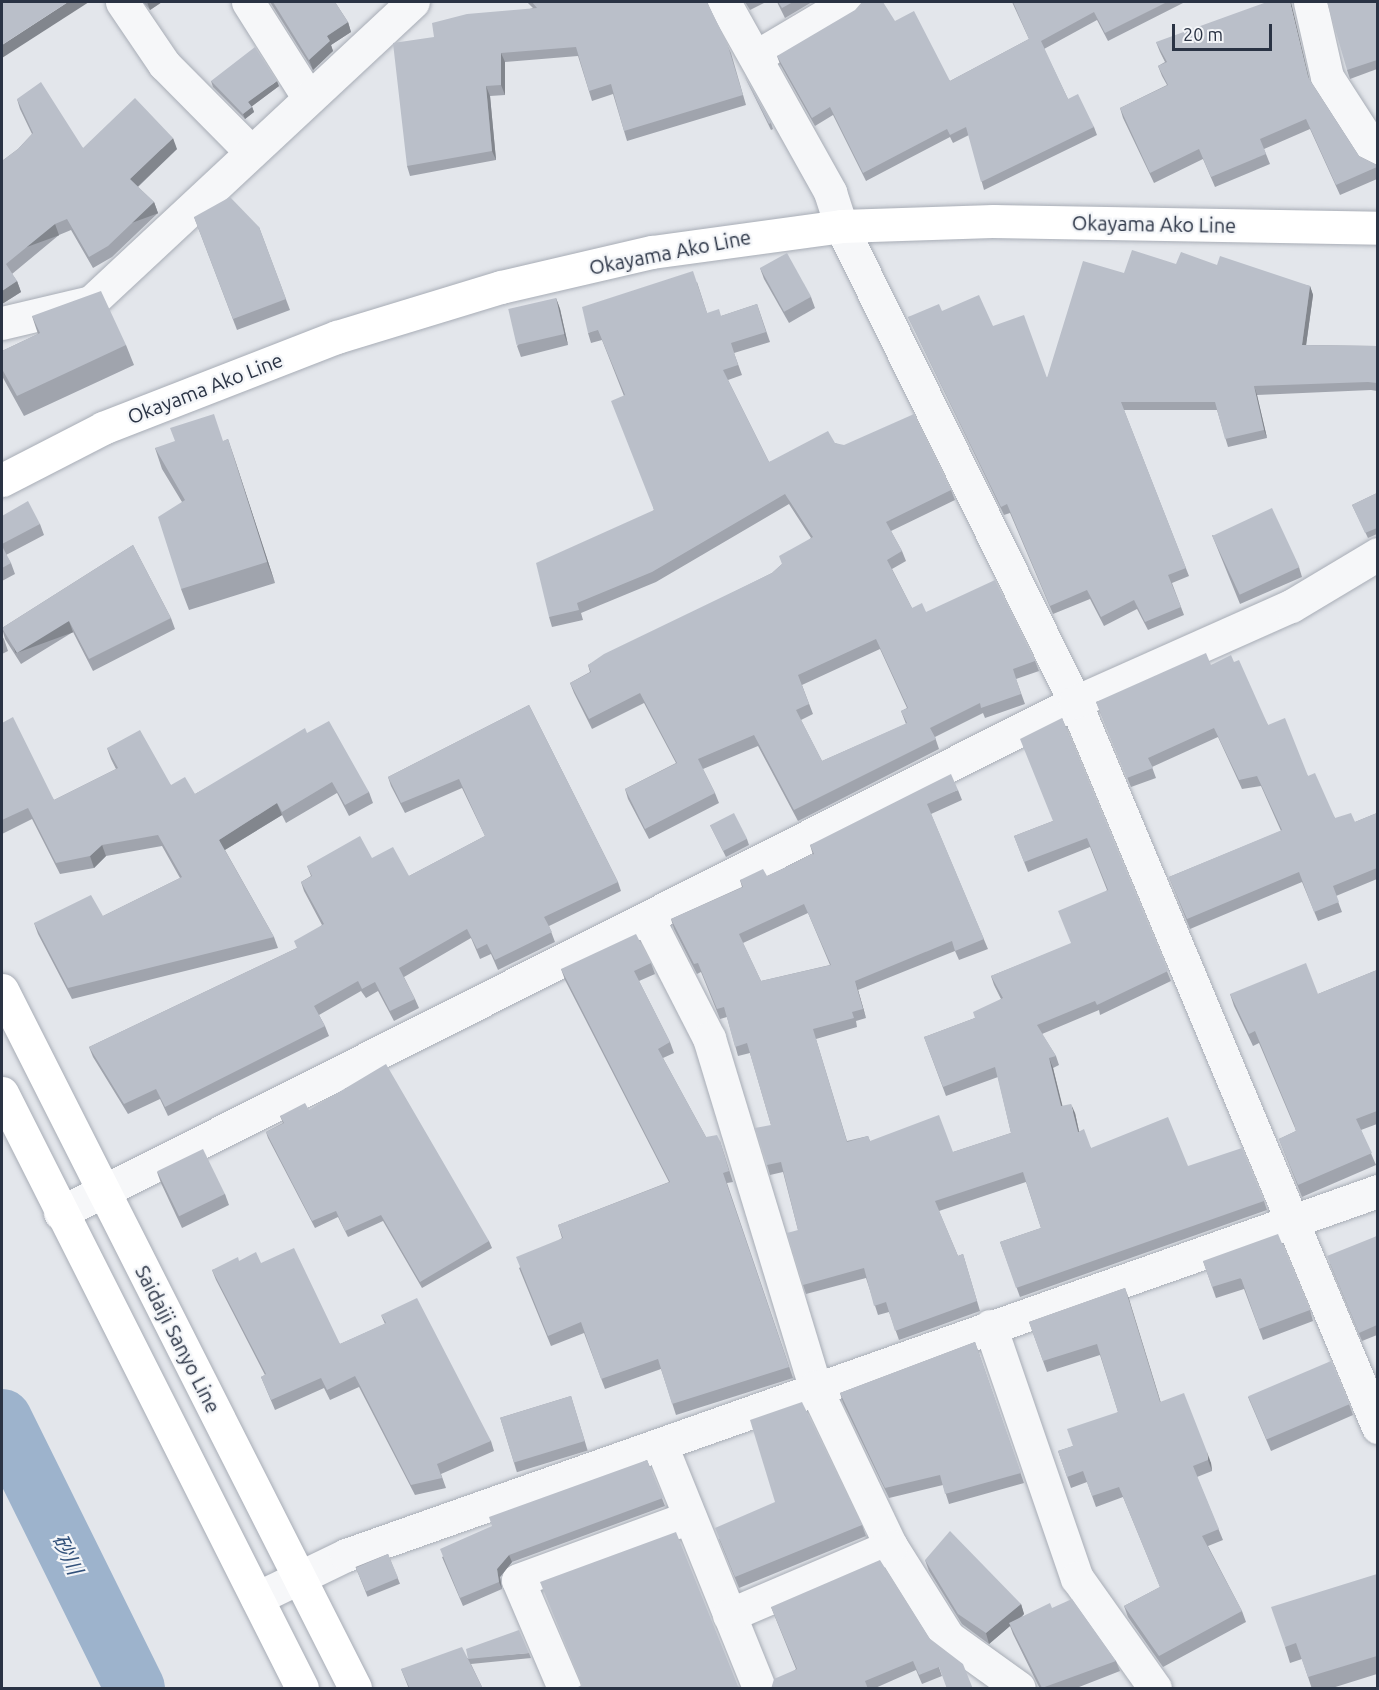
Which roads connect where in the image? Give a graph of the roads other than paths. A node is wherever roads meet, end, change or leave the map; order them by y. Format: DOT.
graph roads {
  1 [pos="122,2"];
  2 [pos="248,2"];
  3 [pos="413,2"];
  4 [pos="724,2"];
  5 [pos="848,2"];
  6 [pos="1310,2"];
  7 [pos="757,56"];
  8 [pos="308,97"];
  9 [pos="250,151"];
  10 [pos="1377,156"];
  11 [pos="841,226"];
  12 [pos="1377,228"];
  13 [pos="2,323"];
  14 [pos="2,480"];
  15 [pos="1377,554"];
  16 [pos="1075,702"];
  17 [pos="648,919"];
  18 [pos="2,990"];
  19 [pos="2,1093"];
  20 [pos="1377,1191"];
  21 [pos="102,1192"];
  22 [pos="60,1213"];
  23 [pos="1294,1224"];
  24 [pos="990,1326"];
  25 [pos="815,1387"];
  26 [pos="1377,1427"];
  27 [pos="661,1445"];
  28 [pos="690,1517"];
  29 [pos="891,1546"];
  30 [pos="299,1574"];
  31 [pos="257,1598"];
  32 [pos="729,1615"];
  33 [pos="302,1689"];
  34 [pos="355,1689"];
  35 [pos="564,1689"];
  36 [pos="759,1689"];
  37 [pos="1019,1689"];
  38 [pos="1155,1689"];
  1 -- 9 [label="street"];
  2 -- 8 [label="street"];
  3 -- 8 [label="street"];
  4 -- 7 [label="street"];
  5 -- 7 [label="street"];
  6 -- 10 [label="street"];
  7 -- 11 [label="street"];
  8 -- 9 [label="street"];
  9 -- 13 [label="street"];
  11 -- 12 [label="main road, Okayama Ako Line"];
  11 -- 14 [label="main road, Okayama Ako Line"];
  11 -- 16 [label="street"];
  15 -- 16 [label="street"];
  16 -- 17 [label="street"];
  16 -- 23 [label="street"];
  17 -- 21 [label="street"];
  17 -- 25 [label="street"];
  18 -- 21 [label="main road, Saidaiji Sanyo Line"];
  19 -- 22 [label="main road"];
  20 -- 23 [label="street"];
  21 -- 22 [label="street"];
  21 -- 30 [label="main road, Saidaiji Sanyo Line"];
  22 -- 31 [label="main road"];
  23 -- 24 [label="street"];
  23 -- 26 [label="street"];
  24 -- 25 [label="street"];
  24 -- 38 [label="street"];
  25 -- 27 [label="street"];
  25 -- 29 [label="street"];
  27 -- 28 [label="street"];
  27 -- 30 [label="street"];
  28 -- 32 [label="street"];
  28 -- 35 [label="street"];
  29 -- 32 [label="street"];
  29 -- 37 [label="street"];
  30 -- 31 [label="street"];
  30 -- 34 [label="main road, Saidaiji Sanyo Line"];
  31 -- 33 [label="main road"];
  32 -- 36 [label="street"];
}
